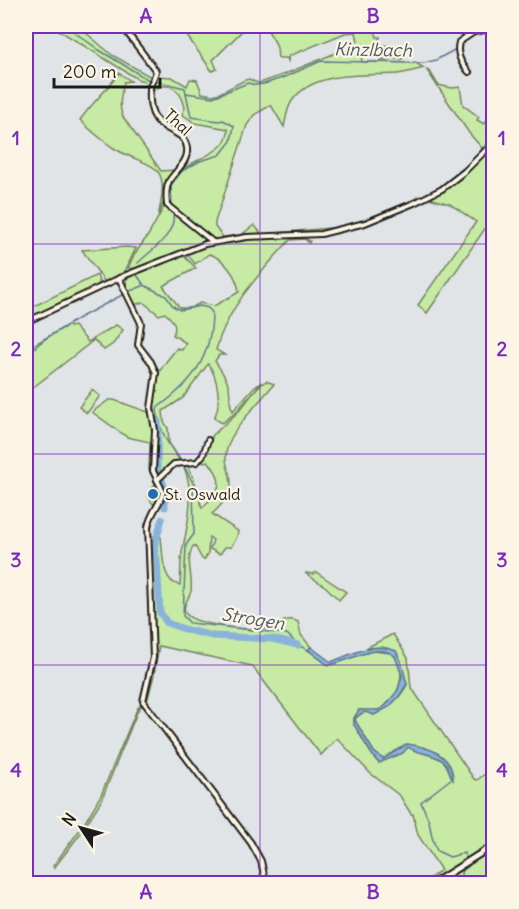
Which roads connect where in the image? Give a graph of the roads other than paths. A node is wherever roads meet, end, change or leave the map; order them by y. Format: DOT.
graph roads {
  1 [pos="122,26"];
  2 [pos="493,27"];
  3 [pos="469,72"];
  4 [pos="494,142"];
  5 [pos="213,242"];
  6 [pos="119,278"];
  7 [pos="26,322"];
  8 [pos="208,440"];
  9 [pos="158,479"];
  10 [pos="494,845"];
  11 [pos="266,884"];
  12 [pos="432,884"];
  1 -- 5 [label="street, Thal"];
  2 -- 3 [label="street"];
  4 -- 5 [label="street"];
  5 -- 6 [label="street"];
  6 -- 7 [label="street"];
  6 -- 9 [label="street"];
  8 -- 9 [label="street"];
  9 -- 11 [label="street"];
  10 -- 12 [label="main road"];
}
